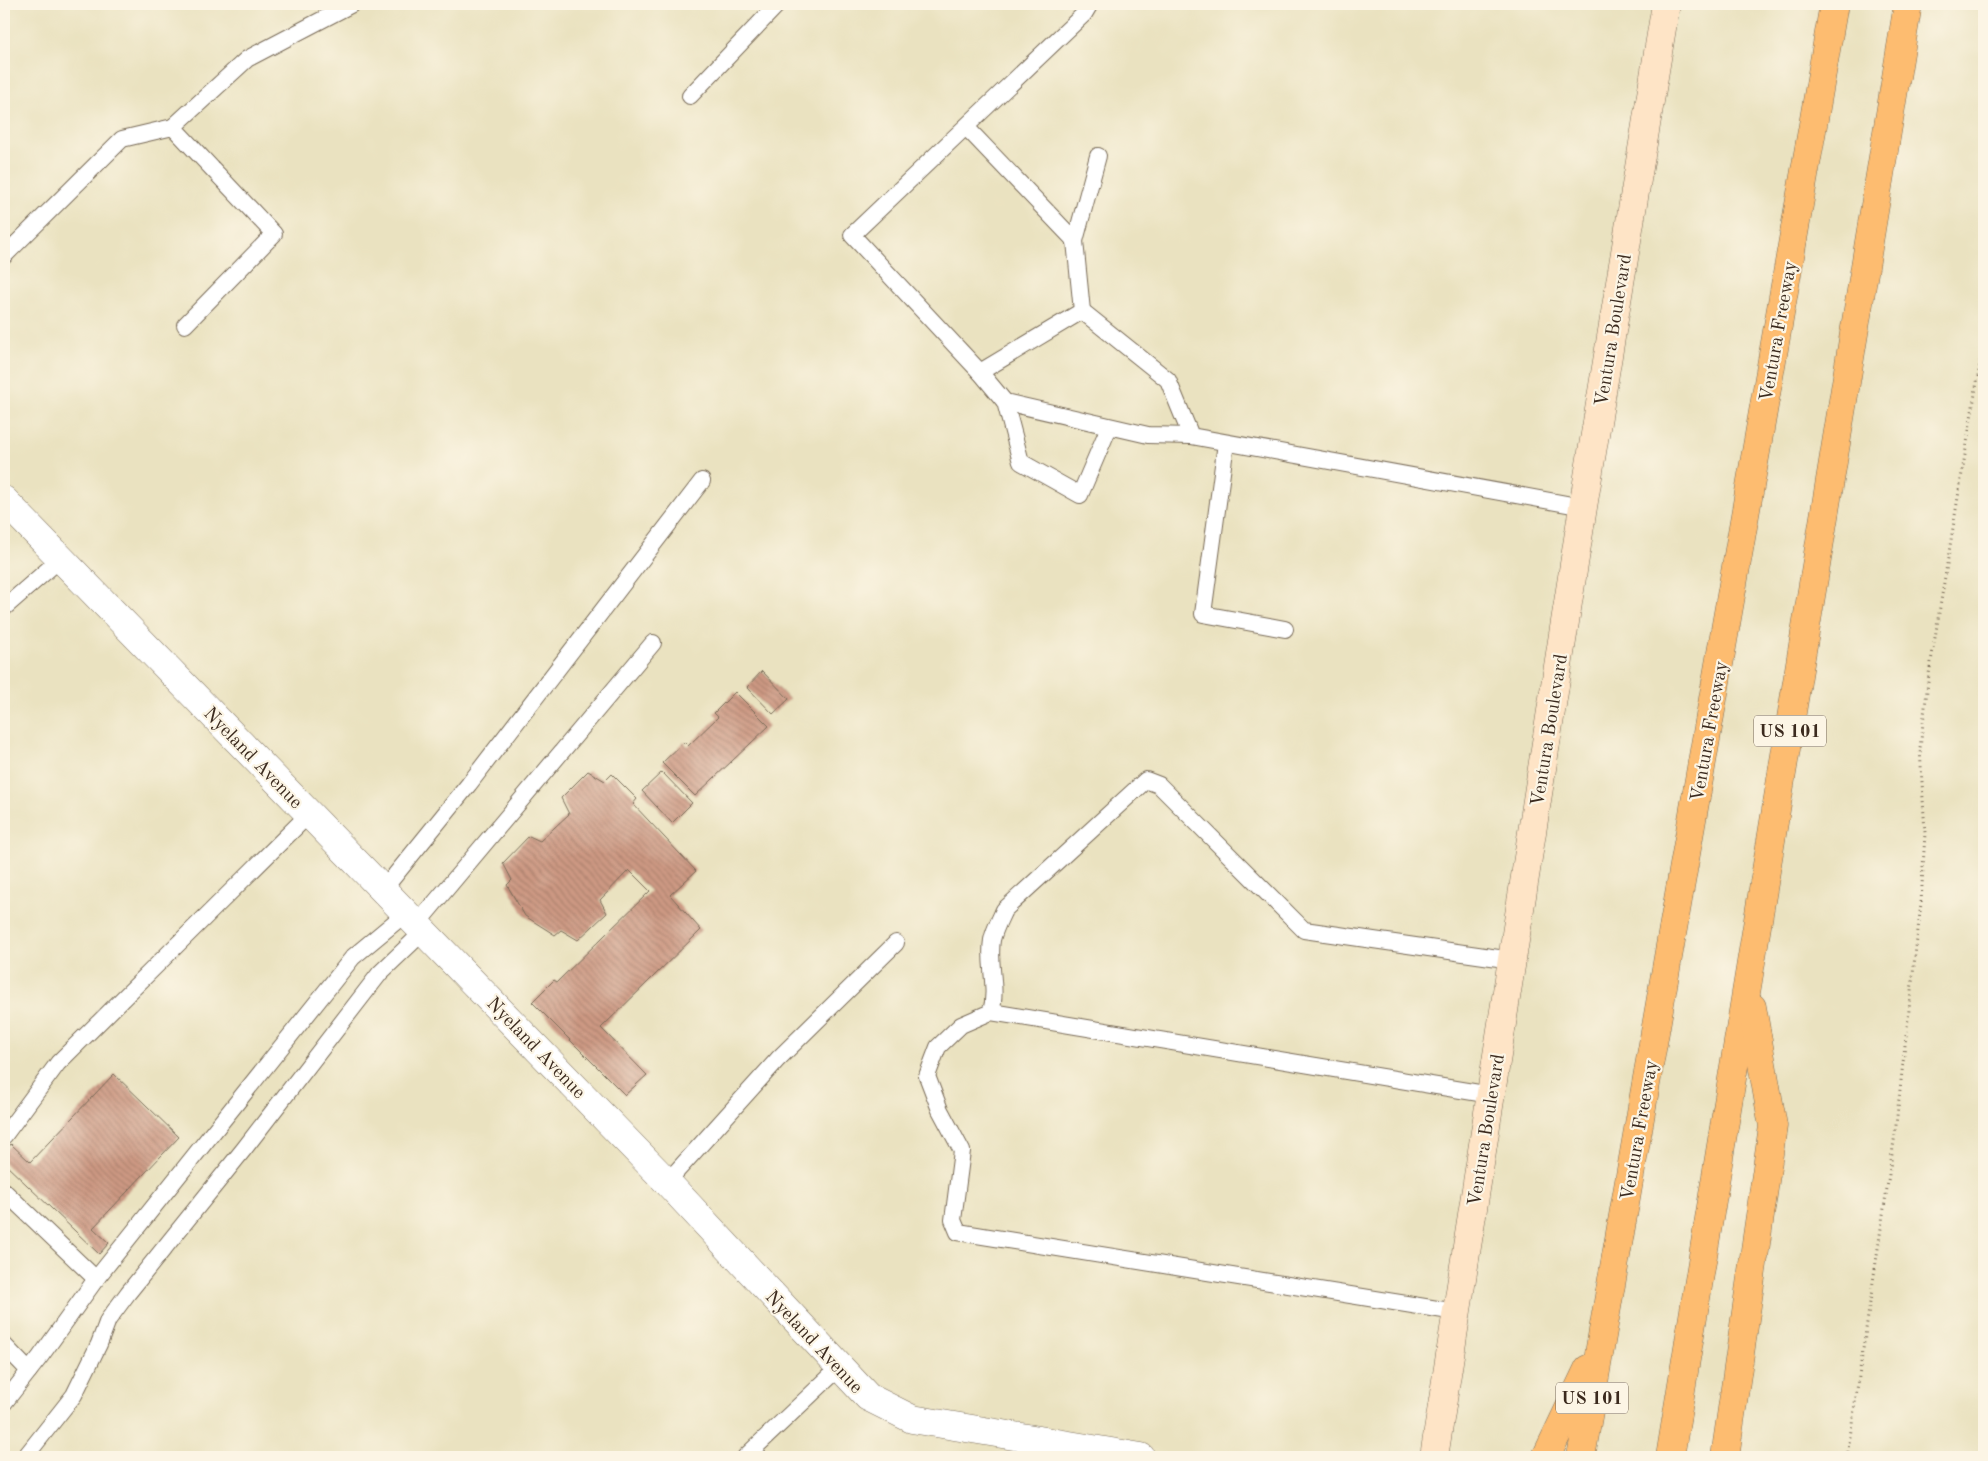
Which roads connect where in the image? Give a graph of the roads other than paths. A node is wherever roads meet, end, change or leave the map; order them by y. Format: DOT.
graph roads {
  1 [pos="352,4"];
  2 [pos="778,4"];
  3 [pos="1090,4"];
  4 [pos="1666,4"];
  5 [pos="1834,4"];
  6 [pos="1908,4"];
  7 [pos="690,96"];
  8 [pos="173,127"];
  9 [pos="966,127"];
  10 [pos="1098,156"];
  11 [pos="1074,241"];
  12 [pos="4,256"];
  13 [pos="1082,311"];
  14 [pos="186,325"];
  15 [pos="980,372"];
  16 [pos="1005,402"];
  17 [pos="1109,427"];
  18 [pos="1191,436"];
  19 [pos="1226,443"];
  20 [pos="702,481"];
  21 [pos="4,500"];
  22 [pos="1583,507"];
  23 [pos="60,558"];
  24 [pos="4,608"];
  25 [pos="1285,629"];
  26 [pos="653,643"];
  27 [pos="309,814"];
  28 [pos="383,890"];
  29 [pos="415,923"];
  30 [pos="896,943"];
  31 [pos="1512,960"];
  32 [pos="1748,987"];
  33 [pos="991,1012"];
  34 [pos="1491,1095"];
  35 [pos="4,1136"];
  36 [pos="667,1182"];
  37 [pos="4,1191"];
  38 [pos="96,1279"];
  39 [pos="1456,1312"];
  40 [pos="1602,1338"];
  41 [pos="4,1345"];
  42 [pos="839,1368"];
  43 [pos="29,1371"];
  44 [pos="4,1403"];
  45 [pos="25,1457"];
  46 [pos="745,1457"];
  47 [pos="1141,1457"];
  48 [pos="1434,1457"];
  49 [pos="1546,1457"];
  50 [pos="1581,1457"];
  51 [pos="1670,1457"];
  52 [pos="1725,1457"];
  1 -- 8 [label="lane"];
  2 -- 7 [label="lane"];
  3 -- 9 [label="lane"];
  4 -- 22 [label="street, Ventura Boulevard"];
  5 -- 40 [label="highway, Ventura Freeway / US 101"];
  6 -- 32 [label="highway, US 101"];
  8 -- 12 [label="lane"];
  8 -- 14 [label="lane"];
  9 -- 11 [label="lane"];
  9 -- 15 [label="lane"];
  10 -- 11 [label="lane"];
  11 -- 13 [label="lane"];
  13 -- 15 [label="lane"];
  13 -- 18 [label="lane"];
  15 -- 16 [label="lane"];
  16 -- 17 [label="lane"];
  16 -- 17 [label="lane"];
  17 -- 18 [label="lane"];
  18 -- 19 [label="lane"];
  19 -- 22 [label="lane"];
  19 -- 25 [label="lane"];
  20 -- 28 [label="lane"];
  21 -- 23 [label="street, Nyeland Avenue"];
  22 -- 31 [label="street, Ventura Boulevard"];
  23 -- 24 [label="lane"];
  23 -- 27 [label="street, Nyeland Avenue"];
  26 -- 29 [label="lane"];
  27 -- 28 [label="street, Nyeland Avenue"];
  27 -- 35 [label="lane"];
  28 -- 29 [label="street, Nyeland Avenue"];
  29 -- 36 [label="street, Nyeland Avenue"];
  29 -- 38 [label="lane"];
  29 -- 45 [label="lane"];
  30 -- 36 [label="lane"];
  31 -- 33 [label="lane"];
  31 -- 34 [label="street, Ventura Boulevard"];
  32 -- 51 [label="highway, US 101"];
  32 -- 52 [label="highway"];
  33 -- 34 [label="lane"];
  33 -- 39 [label="lane"];
  34 -- 39 [label="street, Ventura Boulevard"];
  36 -- 42 [label="street, Nyeland Avenue"];
  37 -- 38 [label="lane"];
  38 -- 43 [label="lane"];
  39 -- 48 [label="street, Ventura Boulevard"];
  40 -- 49 [label="highway"];
  40 -- 50 [label="highway, Ventura Freeway / US 101"];
  41 -- 43 [label="lane"];
  42 -- 46 [label="lane"];
  42 -- 47 [label="street, Nyeland Avenue"];
  43 -- 44 [label="lane"];
}
